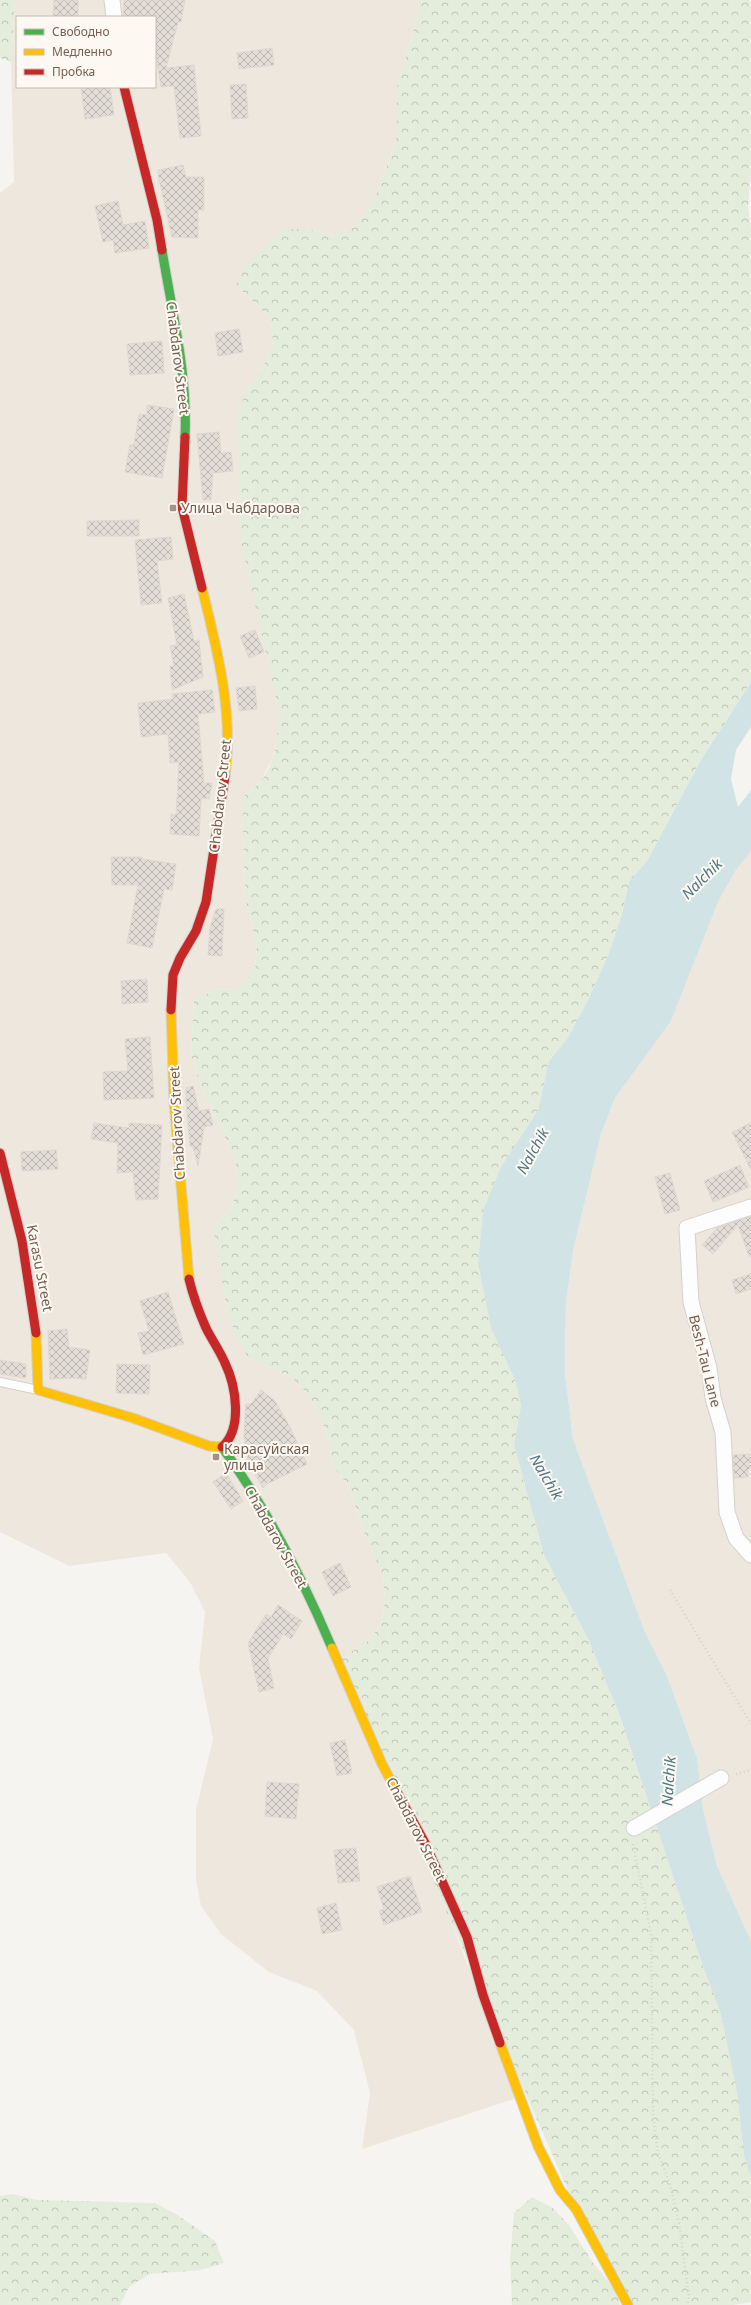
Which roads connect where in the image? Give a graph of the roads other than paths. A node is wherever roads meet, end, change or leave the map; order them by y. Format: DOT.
graph roads {
  1 [pos="112,0"];
  2 [pos="114,16"];
  3 [pos="124,88"];
  4 [pos="0,1153"];
  5 [pos="751,1207"];
  6 [pos="0,1382"];
  7 [pos="38,1390"];
  8 [pos="222,1447"];
  9 [pos="751,1555"];
  10 [pos="719,1779"];
  11 [pos="637,1826"];
  12 [pos="628,2305"];
  1 -- 2 [label="street"];
  3 -- 8 [label="street, Chabdarov Street"];
  4 -- 7 [label="street, Karasu Street"];
  5 -- 9 [label="street, Besh-Tau Lane"];
  6 -- 7 [label="lane"];
  7 -- 8 [label="street"];
  8 -- 12 [label="street, Chabdarov Street"];
  10 -- 11 [label="street"];
}
